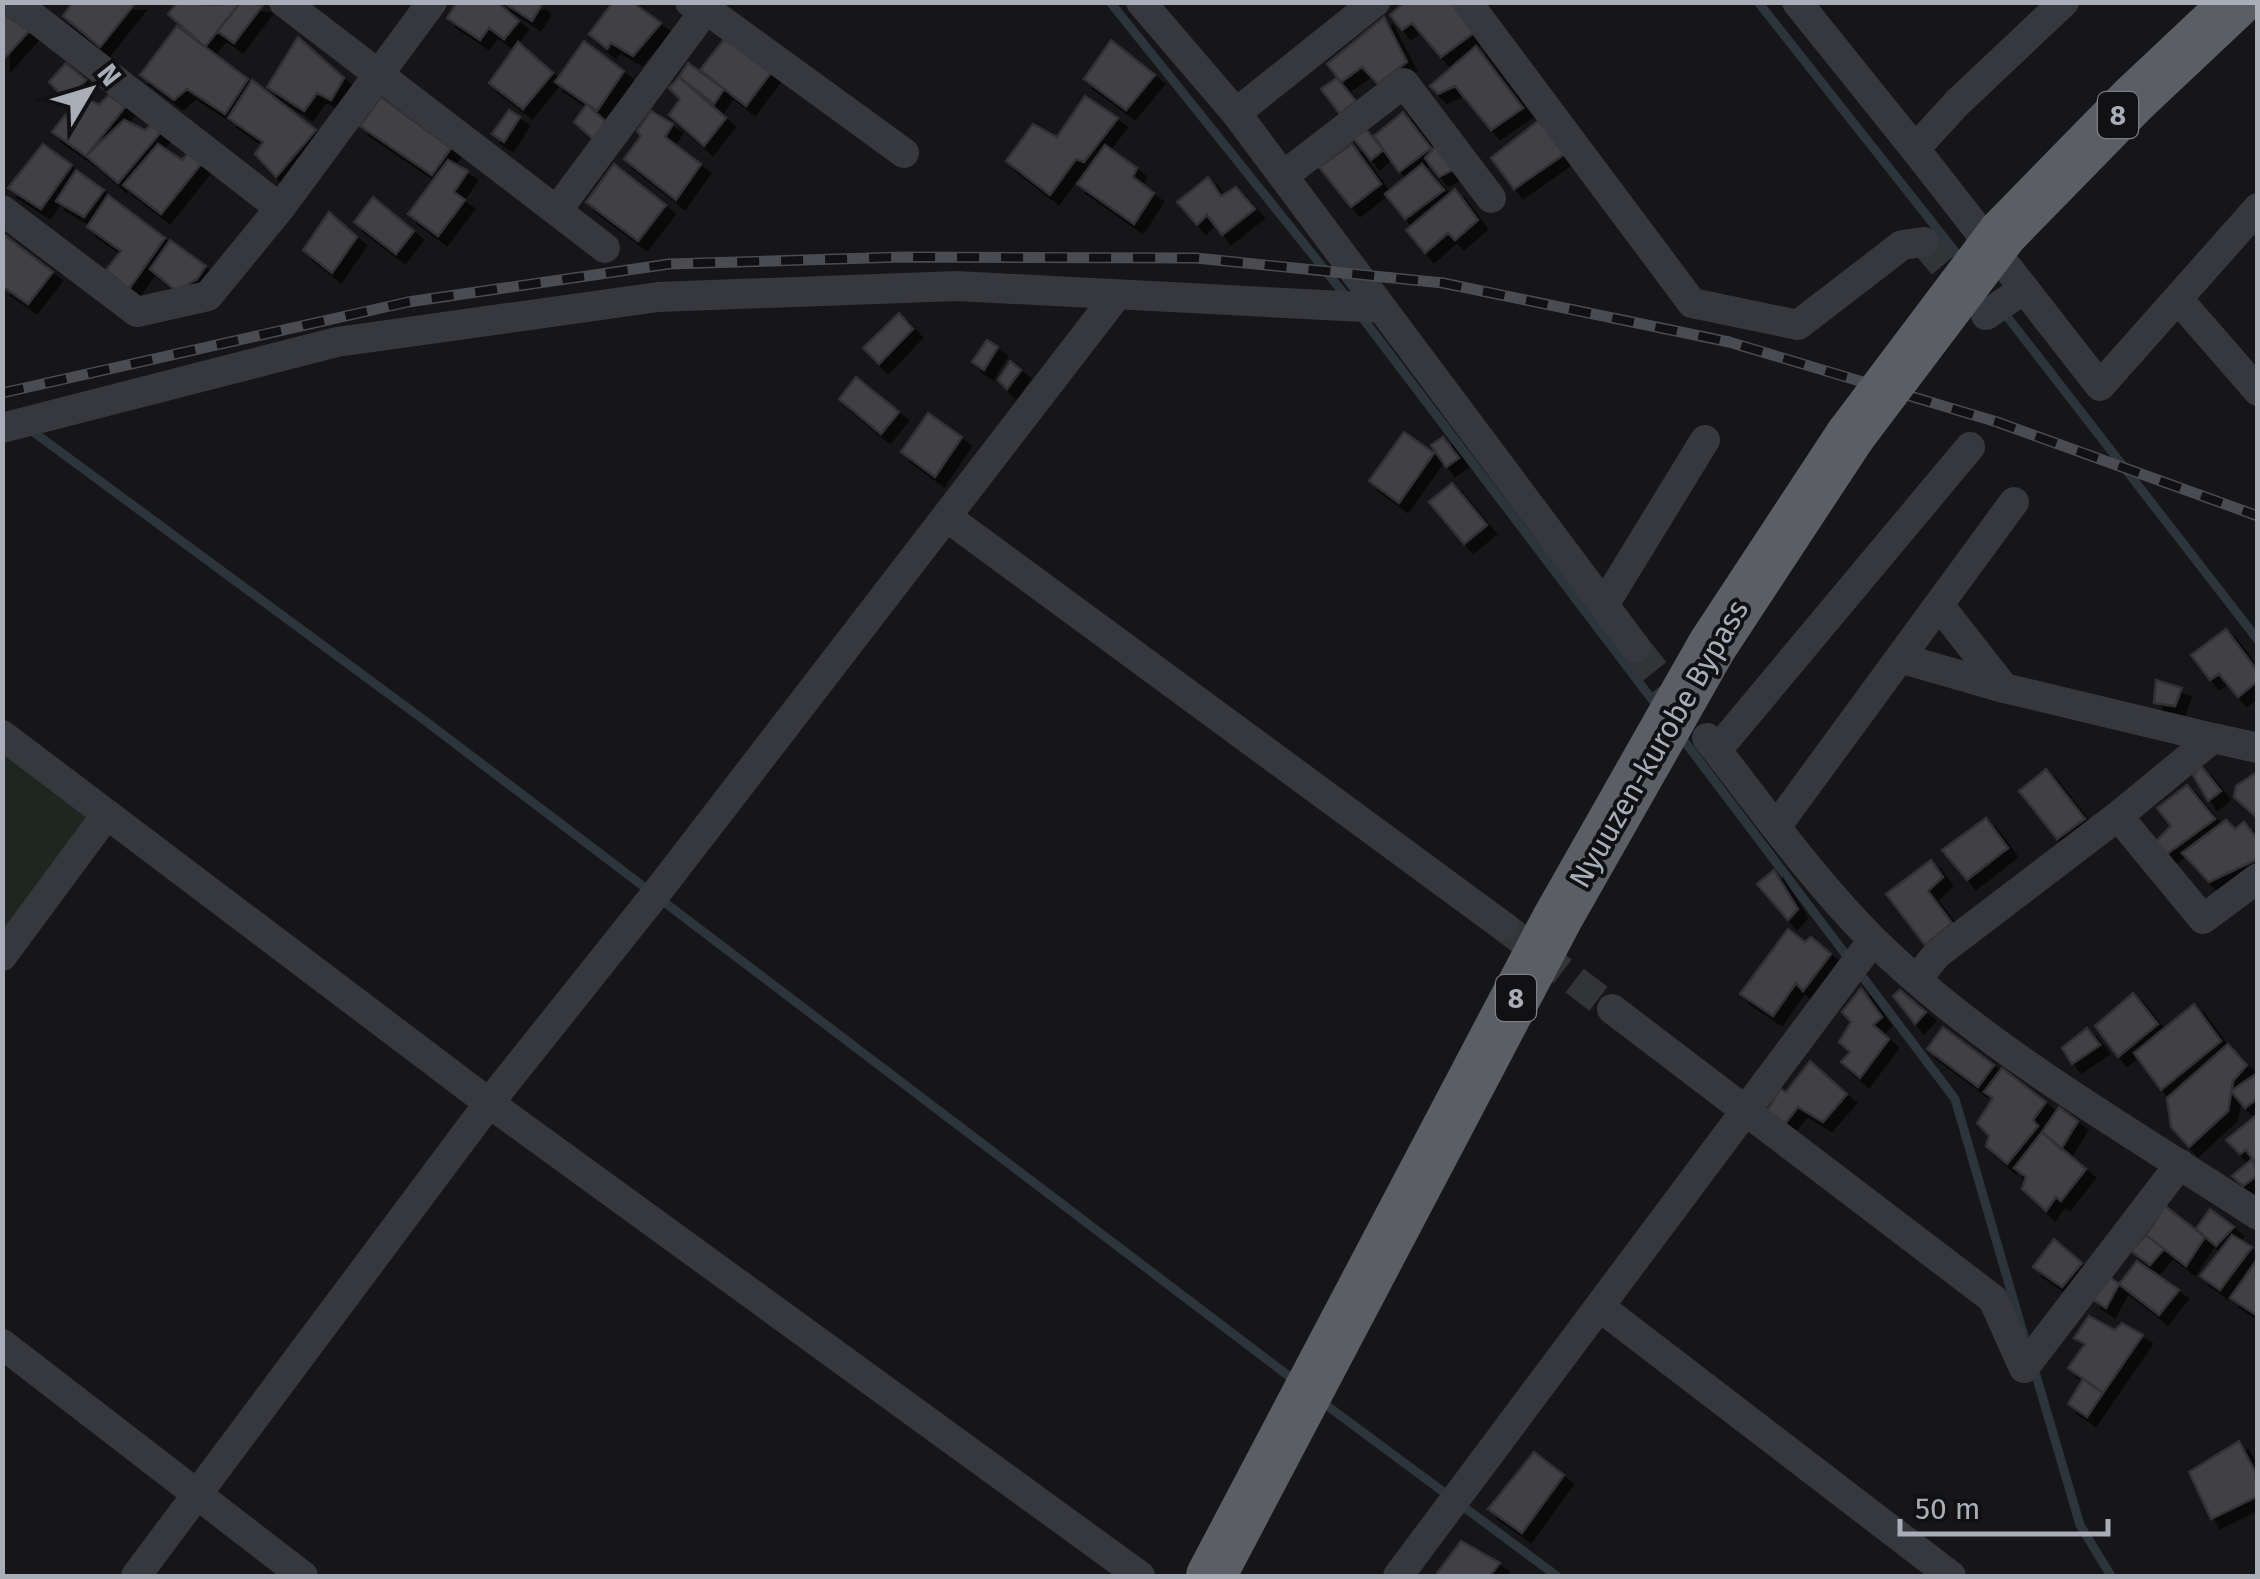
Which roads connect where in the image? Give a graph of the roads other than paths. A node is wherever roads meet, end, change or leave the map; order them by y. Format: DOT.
graph roads {
  1 [pos="14,2"];
  2 [pos="284,2"];
  3 [pos="432,2"];
  4 [pos="1141,2"];
  5 [pos="1375,2"];
  6 [pos="1466,2"];
  7 [pos="1797,2"];
  8 [pos="2064,2"];
  9 [pos="2238,2"];
  10 [pos="698,6"];
  11 [pos="380,73"];
  12 [pos="1236,113"];
  13 [pos="1914,149"];
  14 [pos="904,153"];
  15 [pos="1283,176"];
  16 [pos="1491,198"];
  17 [pos="280,208"];
  18 [pos="2258,208"];
  19 [pos="558,209"];
  20 [pos="2,210"];
  21 [pos="1924,242"];
  22 [pos="605,248"];
  23 [pos="2024,289"];
  24 [pos="1116,296"];
  25 [pos="2178,299"];
  26 [pos="1382,308"];
  27 [pos="1986,314"];
  28 [pos="2258,391"];
  29 [pos="2,428"];
  30 [pos="1704,440"];
  31 [pos="1970,447"];
  32 [pos="2014,502"];
  33 [pos="948,518"];
  34 [pos="1604,605"];
  35 [pos="1939,605"];
  36 [pos="1636,648"];
  37 [pos="1900,658"];
  38 [pos="2004,688"];
  39 [pos="2,735"];
  40 [pos="2214,738"];
  41 [pos="2258,748"];
  42 [pos="107,814"];
  43 [pos="2118,816"];
  44 [pos="1776,828"];
  45 [pos="2258,878"];
  46 [pos="1502,926"];
  47 [pos="1874,940"];
  48 [pos="2,956"];
  49 [pos="1916,979"];
  50 [pos="1612,1009"];
  51 [pos="489,1103"];
  52 [pos="1746,1114"];
  53 [pos="2180,1164"];
  54 [pos="2258,1215"];
  55 [pos="1600,1307"];
  56 [pos="2,1344"];
  57 [pos="196,1496"];
  58 [pos="136,1576"];
  59 [pos="303,1576"];
  60 [pos="1140,1576"];
  61 [pos="1211,1576"];
  62 [pos="1398,1576"];
  63 [pos="1950,1576"];
  1 -- 17 [label="street"];
  2 -- 11 [label="street"];
  3 -- 11 [label="street"];
  4 -- 12 [label="street"];
  5 -- 12 [label="street"];
  6 -- 21 [label="street"];
  7 -- 13 [label="street"];
  8 -- 13 [label="street"];
  9 -- 61 [label="highway, Nyuuzen-kurobe Bypass / 8, bridge"];
  10 -- 14 [label="street"];
  10 -- 19 [label="street"];
  11 -- 17 [label="street"];
  11 -- 19 [label="street"];
  12 -- 15 [label="street"];
  13 -- 23 [label="street"];
  15 -- 16 [label="street"];
  15 -- 26 [label="street"];
  17 -- 20 [label="street"];
  18 -- 25 [label="street"];
  19 -- 22 [label="street"];
  23 -- 25 [label="street"];
  23 -- 27 [label="street"];
  24 -- 26 [label="street"];
  24 -- 29 [label="street"];
  24 -- 33 [label="street"];
  25 -- 28 [label="street"];
  26 -- 34 [label="street"];
  30 -- 34 [label="street"];
  31 -- 44 [label="street"];
  32 -- 35 [label="street"];
  33 -- 46 [label="street"];
  33 -- 51 [label="street"];
  34 -- 36 [label="street"];
  35 -- 37 [label="street"];
  35 -- 38 [label="street"];
  37 -- 38 [label="street"];
  37 -- 44 [label="street"];
  38 -- 40 [label="street"];
  39 -- 42 [label="street"];
  40 -- 41 [label="street"];
  40 -- 43 [label="street"];
  42 -- 48 [label="street"];
  42 -- 51 [label="street"];
  43 -- 45 [label="street"];
  43 -- 49 [label="street"];
  44 -- 47 [label="street"];
  47 -- 49 [label="street"];
  47 -- 52 [label="street"];
  49 -- 53 [label="street"];
  50 -- 52 [label="street"];
  51 -- 57 [label="street"];
  51 -- 60 [label="street"];
  52 -- 53 [label="street"];
  52 -- 55 [label="street"];
  53 -- 54 [label="street"];
  55 -- 62 [label="street"];
  55 -- 63 [label="street"];
  56 -- 57 [label="street"];
  57 -- 58 [label="street"];
  57 -- 59 [label="street"];
}
